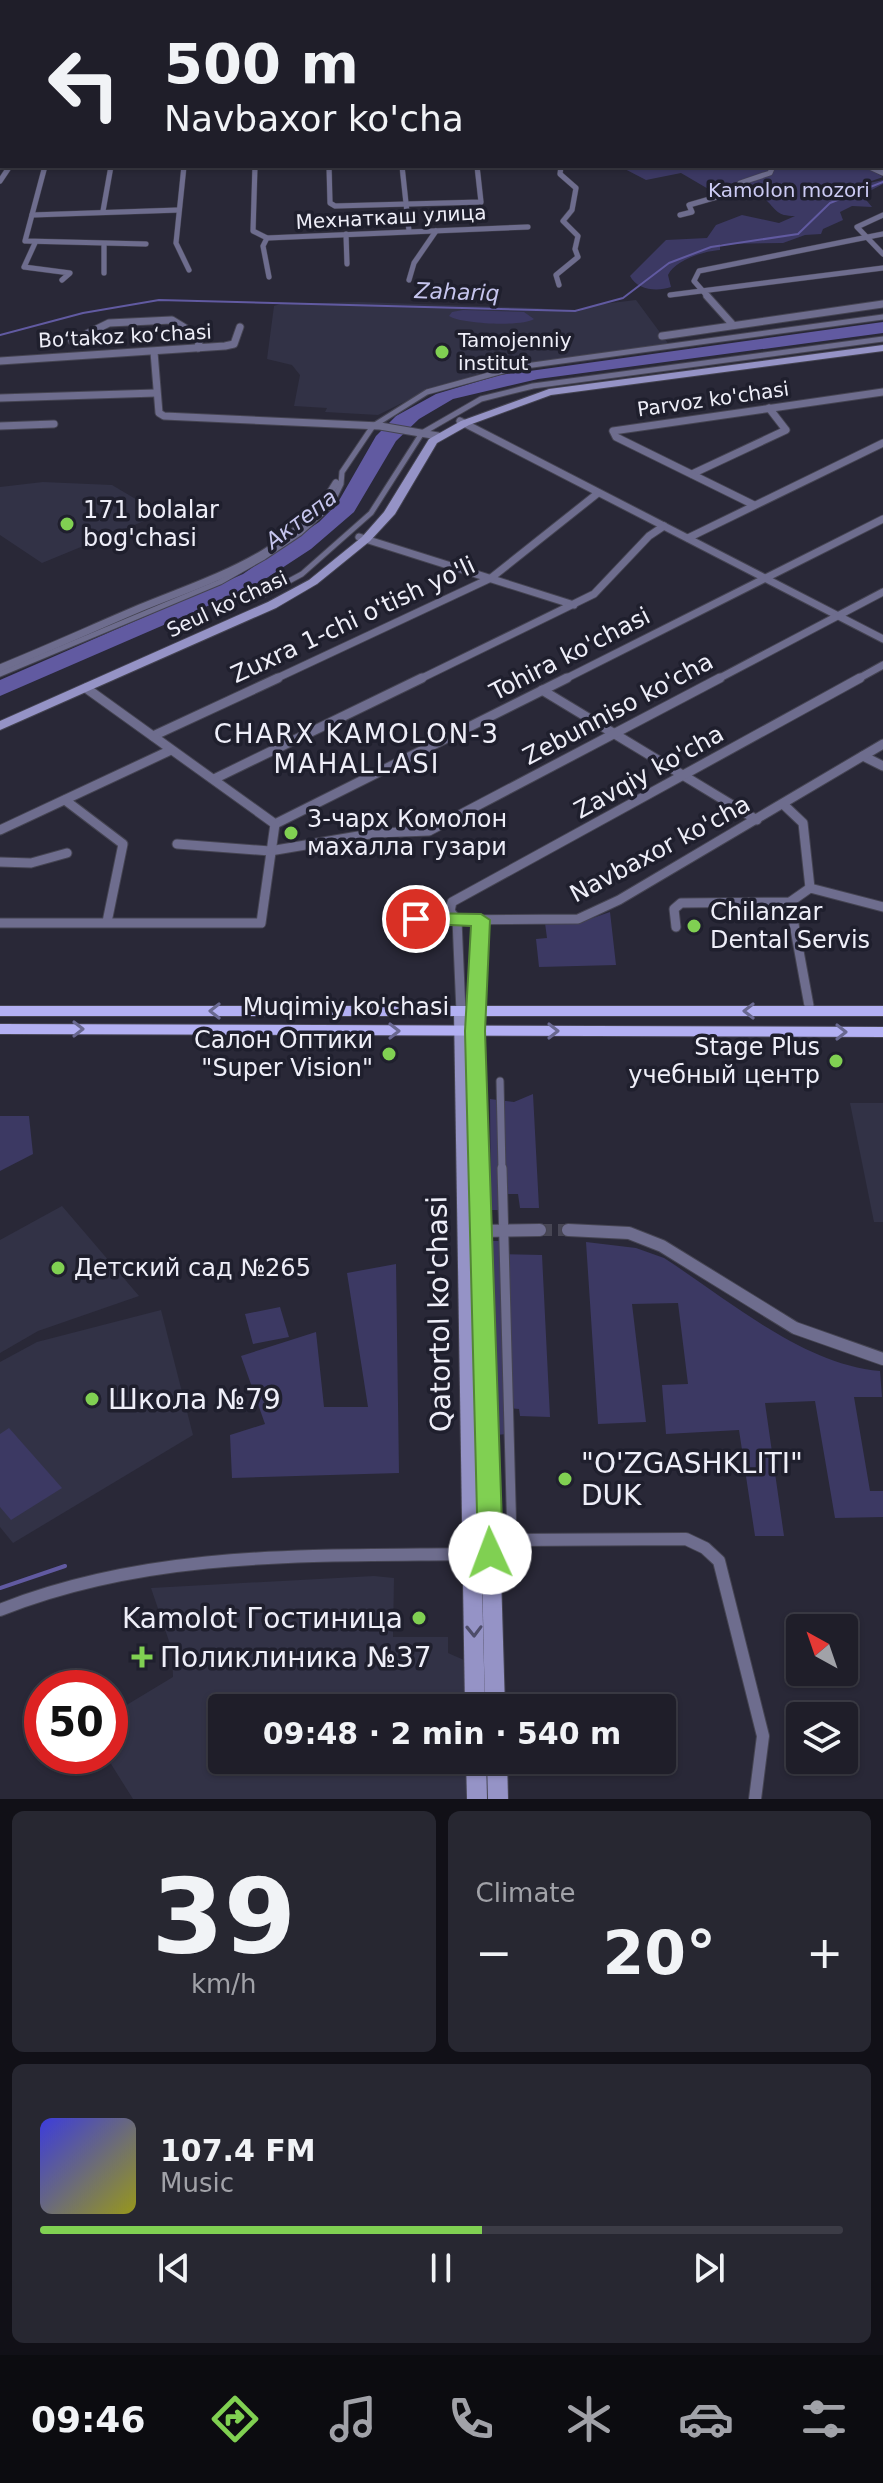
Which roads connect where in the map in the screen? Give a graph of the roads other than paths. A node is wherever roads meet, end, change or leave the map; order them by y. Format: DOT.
graph roads {
  1 [pos="44,168"];
  2 [pos="111,168"];
  3 [pos="184,168"];
  4 [pos="255,168"];
  5 [pos="329,168"];
  6 [pos="402,168"];
  7 [pos="477,168"];
  8 [pos="561,168"];
  9 [pos="772,168"];
  10 [pos="407,204"];
  11 [pos="179,210"];
  12 [pos="103,211"];
  13 [pos="32,215"];
  14 [pos="680,215"];
  15 [pos="883,215"];
  16 [pos="528,227"];
  17 [pos="409,231"];
  18 [pos="436,231"];
  19 [pos="346,234"];
  20 [pos="883,234"];
  21 [pos="865,236"];
  22 [pos="267,238"];
  23 [pos="35,243"];
  24 [pos="104,244"];
  25 [pos="146,244"];
  26 [pos="883,254"];
  27 [pos="347,264"];
  28 [pos="883,268"];
  29 [pos="189,270"];
  30 [pos="104,273"];
  31 [pos="269,277"];
  32 [pos="62,280"];
  33 [pos="409,280"];
  34 [pos="559,285"];
  35 [pos="703,291"];
  36 [pos="670,295"];
  37 [pos="883,304"];
  38 [pos="883,317"];
  39 [pos="733,325"];
  40 [pos="240,327"];
  41 [pos="662,336"];
  42 [pos="72,341"];
  43 [pos="883,344"];
  44 [pos="198,348"];
  45 [pos="154,352"];
  46 [pos="0,361"];
  47 [pos="883,392"];
  48 [pos="156,393"];
  49 [pos="0,398"];
  50 [pos="769,408"];
  51 [pos="462,422"];
  52 [pos="54,424"];
  53 [pos="0,426"];
  54 [pos="377,426"];
  55 [pos="427,434"];
  56 [pos="883,443"];
  57 [pos="692,474"];
  58 [pos="336,483"];
  59 [pos="598,493"];
  60 [pos="754,505"];
  61 [pos="883,519"];
  62 [pos="664,526"];
  63 [pos="363,538"];
  64 [pos="688,538"];
  65 [pos="491,578"];
  66 [pos="764,578"];
  67 [pos="883,592"];
  68 [pos="265,594"];
  69 [pos="574,605"];
  70 [pos="837,616"];
  71 [pos="883,639"];
  72 [pos="883,665"];
  73 [pos="0,671"];
  74 [pos="86,688"];
  75 [pos="542,690"];
  76 [pos="0,720"];
  77 [pos="0,726"];
  78 [pos="614,734"];
  79 [pos="153,736"];
  80 [pos="883,744"];
  81 [pos="171,750"];
  82 [pos="863,756"];
  83 [pos="883,766"];
  84 [pos="683,775"];
  85 [pos="214,779"];
  86 [pos="65,800"];
  87 [pos="784,805"];
  88 [pos="757,820"];
  89 [pos="275,824"];
  90 [pos="0,830"];
  91 [pos="177,844"];
  92 [pos="270,851"];
  93 [pos="67,853"];
  94 [pos="0,862"];
  95 [pos="810,888"];
  96 [pos="790,902"];
  97 [pos="883,907"];
  98 [pos="388,916"];
  99 [pos="457,920"];
  100 [pos="481,920"];
  101 [pos="107,922"];
  102 [pos="0,923"];
  103 [pos="676,927"];
  104 [pos="0,1011"];
  105 [pos="243,1011"];
  106 [pos="688,1011"];
  107 [pos="810,1011"];
  108 [pos="883,1011"];
  109 [pos="469,1012"];
  110 [pos="0,1029"];
  111 [pos="241,1030"];
  112 [pos="468,1031"];
  113 [pos="691,1032"];
  114 [pos="883,1032"];
  115 [pos="500,1081"];
  116 [pos="540,1230"];
  117 [pos="568,1230"];
  118 [pos="474,1231"];
  119 [pos="505,1231"];
  120 [pos="883,1359"];
  121 [pos="512,1540"];
  122 [pos="481,1547"];
  123 [pos="0,1610"];
  124 [pos="476,1694"];
  125 [pos="494,1694"];
  126 [pos="476,1774"];
  127 [pos="497,1774"];
  128 [pos="477,1799"];
  129 [pos="498,1799"];
  130 [pos="755,1799"];
  1 -- 13 [label="street"];
  2 -- 12 [label="street"];
  3 -- 11 [label="street"];
  4 -- 22 [label="street, Мехнаткаш улица"];
  5 -- 10 [label="street"];
  6 -- 10 [label="street"];
  7 -- 10 [label="street"];
  8 -- 34 [label="street"];
  9 -- 14 [label="street"];
  10 -- 17 [label="street"];
  11 -- 12 [label="street"];
  11 -- 29 [label="street"];
  12 -- 13 [label="street"];
  13 -- 23 [label="street"];
  15 -- 21 [label="street"];
  16 -- 18 [label="street, Мехнаткаш улица"];
  17 -- 18 [label="street, Мехнаткаш улица"];
  17 -- 19 [label="street, Мехнаткаш улица"];
  18 -- 33 [label="street"];
  19 -- 22 [label="street, Мехнаткаш улица"];
  19 -- 27 [label="street"];
  20 -- 21 [label="street"];
  21 -- 26 [label="street"];
  21 -- 35 [label="street"];
  22 -- 31 [label="street"];
  23 -- 24 [label="street"];
  23 -- 32 [label="street"];
  24 -- 25 [label="street"];
  24 -- 30 [label="street"];
  28 -- 35 [label="street"];
  35 -- 36 [label="street"];
  35 -- 39 [label="street"];
  37 -- 39 [label="street"];
  38 -- 54 [label="street"];
  39 -- 41 [label="street"];
  40 -- 44 [label="street, Boʻtakoz koʻchasi"];
  42 -- 44 [label="street"];
  43 -- 51 [label="main road"];
  43 -- 55 [label="street"];
  44 -- 45 [label="street, Boʻtakoz koʻchasi"];
  45 -- 46 [label="street, Boʻtakoz koʻchasi"];
  45 -- 48 [label="street"];
  47 -- 50 [label="street, Parvoz ko'chasi"];
  48 -- 49 [label="street"];
  48 -- 54 [label="street"];
  50 -- 57 [label="street"];
  50 -- 57 [label="street, Parvoz ko'chasi"];
  51 -- 55 [label="main road"];
  51 -- 59 [label="street"];
  52 -- 53 [label="street"];
  54 -- 55 [label="street"];
  54 -- 73 [label="street"];
  55 -- 63 [label="main road, Seul ko'chasi"];
  55 -- 68 [label="street"];
  56 -- 60 [label="street"];
  57 -- 60 [label="street, Parvoz ko'chasi"];
  58 -- 73 [label="street"];
  59 -- 62 [label="street"];
  59 -- 65 [label="street, Zuxra 1-chi o'tish yo'li"];
  60 -- 64 [label="street"];
  61 -- 66 [label="street, Tohira ko'chasi"];
  62 -- 64 [label="street"];
  62 -- 69 [label="street"];
  63 -- 65 [label="street"];
  63 -- 74 [label="main road, Seul ko'chasi"];
  63 -- 76 [label="main road, Seul ko'chasi"];
  64 -- 66 [label="street"];
  65 -- 69 [label="street"];
  65 -- 79 [label="street, Zuxra 1-chi o'tish yo'li"];
  66 -- 70 [label="street"];
  66 -- 75 [label="street, Tohira ko'chasi"];
  67 -- 70 [label="street, Zebunniso ko'cha"];
  69 -- 85 [label="street"];
  70 -- 71 [label="street"];
  70 -- 78 [label="street, Zebunniso ko'cha"];
  72 -- 84 [label="street, Zavqiy ko'cha"];
  74 -- 77 [label="main road, Seul ko'chasi"];
  74 -- 79 [label="street"];
  75 -- 78 [label="street"];
  75 -- 89 [label="street, Tohira ko'chasi"];
  78 -- 84 [label="street"];
  78 -- 92 [label="street, Zebunniso ko'cha"];
  79 -- 81 [label="street"];
  80 -- 82 [label="street, Navbaxor ko'cha"];
  81 -- 85 [label="street"];
  81 -- 86 [label="street"];
  82 -- 83 [label="street"];
  82 -- 87 [label="street, Navbaxor ko'cha"];
  84 -- 88 [label="street"];
  84 -- 99 [label="street, Zavqiy ko'cha"];
  85 -- 89 [label="street"];
  86 -- 90 [label="street"];
  86 -- 101 [label="street"];
  87 -- 88 [label="street, Navbaxor ko'cha"];
  87 -- 95 [label="street"];
  88 -- 100 [label="street, Navbaxor ko'cha"];
  89 -- 92 [label="street"];
  91 -- 92 [label="street, Zebunniso ko'cha"];
  92 -- 101 [label="street"];
  93 -- 94 [label="street"];
  95 -- 96 [label="street"];
  95 -- 97 [label="street"];
  96 -- 103 [label="street"];
  96 -- 107 [label="street"];
  98 -- 99 [label="street, Navbaxor ko'cha"];
  99 -- 100 [label="street, Navbaxor ko'cha"];
  99 -- 109 [label="street, Qatortol ko'chasi"];
  100 -- 109 [label="street, Qatortol ko'chasi"];
  101 -- 102 [label="street"];
  105 -- 104 [label="main road, Muqimiy ko'chasi, one-way"];
  105 -- 109 [label="main road, Muqimiy ko'chasi"];
  105 -- 111 [label="main road"];
  107 -- 106 [label="main road, Muqimiy ko'chasi, one-way"];
  106 -- 109 [label="main road, Muqimiy ko'chasi"];
  106 -- 113 [label="main road"];
  107 -- 108 [label="main road, Muqimiy ko'chasi"];
  109 -- 112 [label="main road, Qatortol ko'chasi"];
  110 -- 111 [label="main road, Muqimiy ko'chasi, one-way"];
  111 -- 112 [label="main road, Muqimiy ko'chasi, one-way"];
  112 -- 113 [label="main road, Muqimiy ko'chasi, one-way"];
  112 -- 118 [label="main road, Qatortol ko'chasi"];
  113 -- 114 [label="main road, Muqimiy ko'chasi, one-way"];
  115 -- 119 [label="street"];
  116 -- 119 [label="street"];
  117 -- 120 [label="street"];
  118 -- 119 [label="street"];
  118 -- 122 [label="main road, Qatortol ko'chasi"];
  119 -- 121 [label="street"];
  121 -- 122 [label="street"];
  121 -- 130 [label="street"];
  122 -- 123 [label="street"];
  122 -- 124 [label="main road, Qatortol ko'chasi, one-way"];
  122 -- 125 [label="main road, Qatortol ko'chasi"];
  126 -- 128 [label="main road"];
  127 -- 129 [label="main road"];
}
